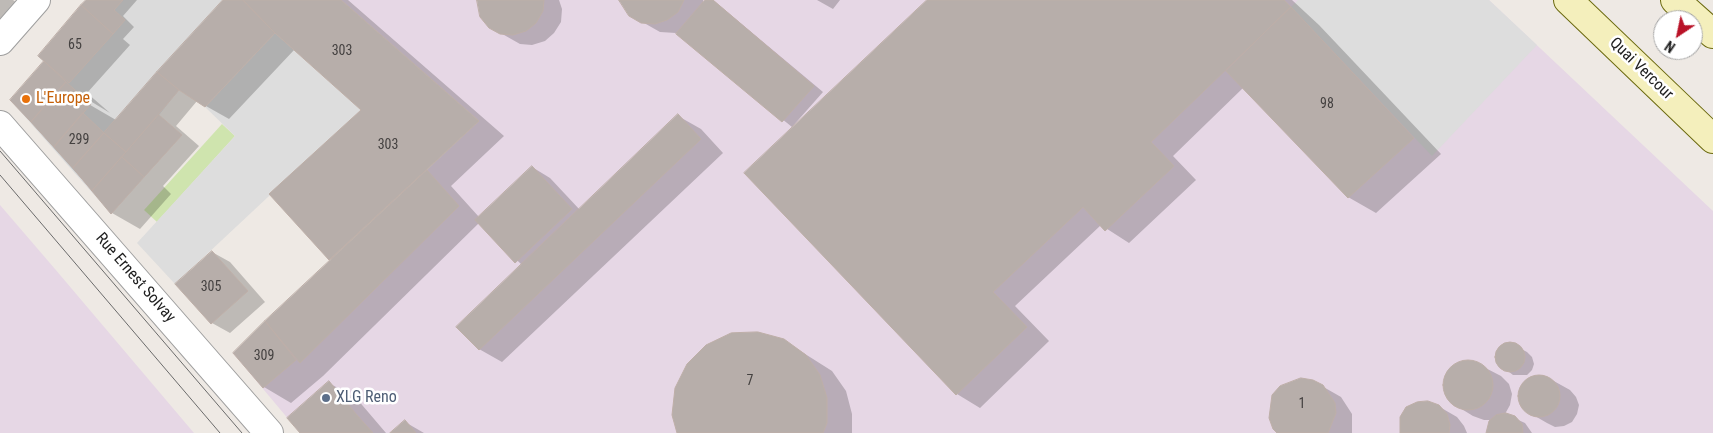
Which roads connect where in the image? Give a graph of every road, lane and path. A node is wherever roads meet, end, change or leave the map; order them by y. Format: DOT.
graph roads {
  1 [pos="36,0"];
  2 [pos="1568,0"];
  3 [pos="1675,0"];
  4 [pos="1713,34"];
  5 [pos="0,41"];
  6 [pos="0,125"];
  7 [pos="1713,138"];
  8 [pos="269,433"];
  1 -- 5 [label="street"];
  2 -- 7 [label="main road, Quai Vercour"];
  3 -- 4 [label="main road"];
  6 -- 8 [label="street, Rue Ernest Solvay"];
}
